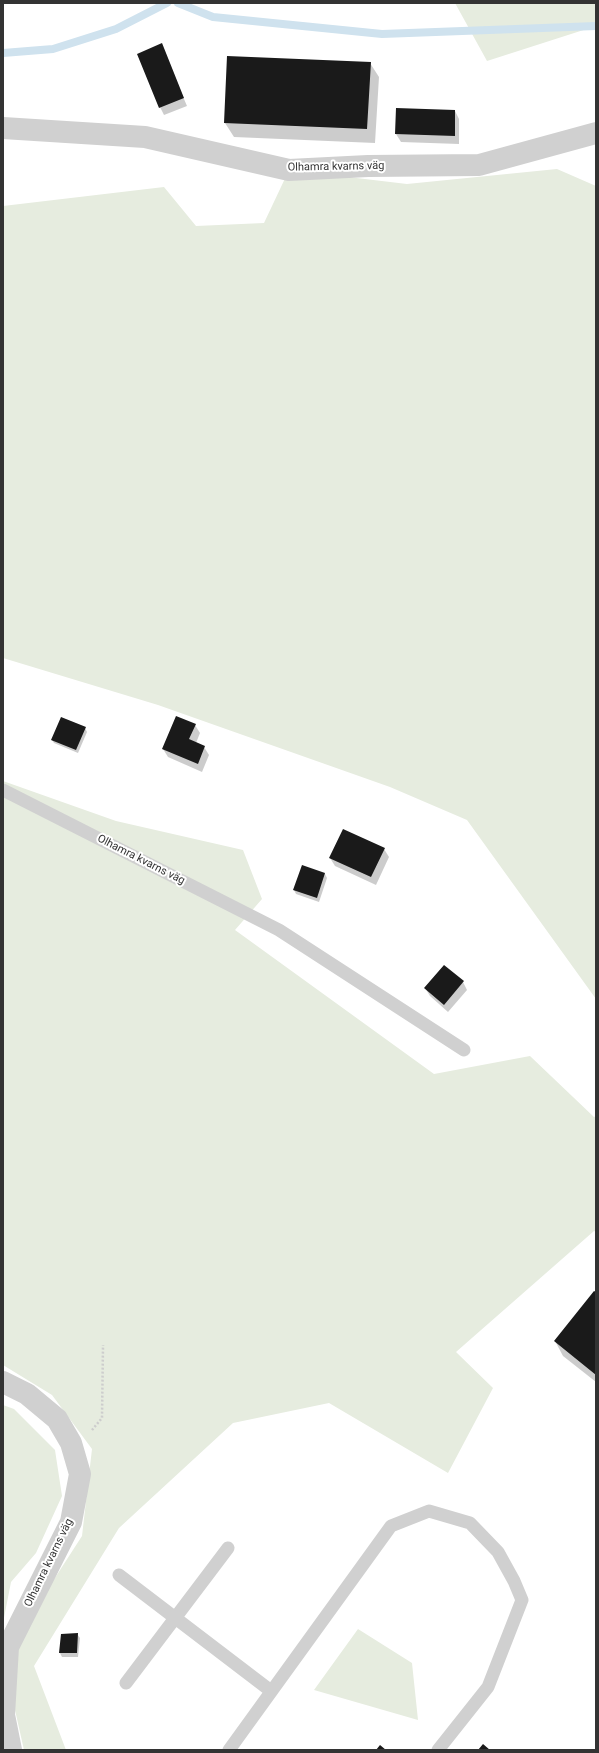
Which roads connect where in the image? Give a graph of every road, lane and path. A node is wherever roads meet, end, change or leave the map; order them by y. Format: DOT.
graph roads {
  1 [pos="3,128"];
  2 [pos="596,133"];
  3 [pos="3,790"];
  4 [pos="464,1050"];
  5 [pos="104,1345"];
  6 [pos="3,1382"];
  7 [pos="89,1434"];
  8 [pos="228,1548"];
  9 [pos="120,1575"];
  10 [pos="175,1618"];
  11 [pos="126,1683"];
  12 [pos="271,1691"];
  13 [pos="11,1750"];
  14 [pos="229,1750"];
  15 [pos="438,1750"];
  1 -- 2 [label="street, Olhamra kvarns väg"];
  3 -- 4 [label="lane, Olhamra kvarns väg"];
  5 -- 7 [label="path"];
  6 -- 13 [label="street, Olhamra kvarns väg"];
  8 -- 10 [label="lane"];
  9 -- 10 [label="lane"];
  10 -- 11 [label="lane"];
  10 -- 12 [label="lane"];
  12 -- 14 [label="lane"];
  12 -- 15 [label="lane"];
}
